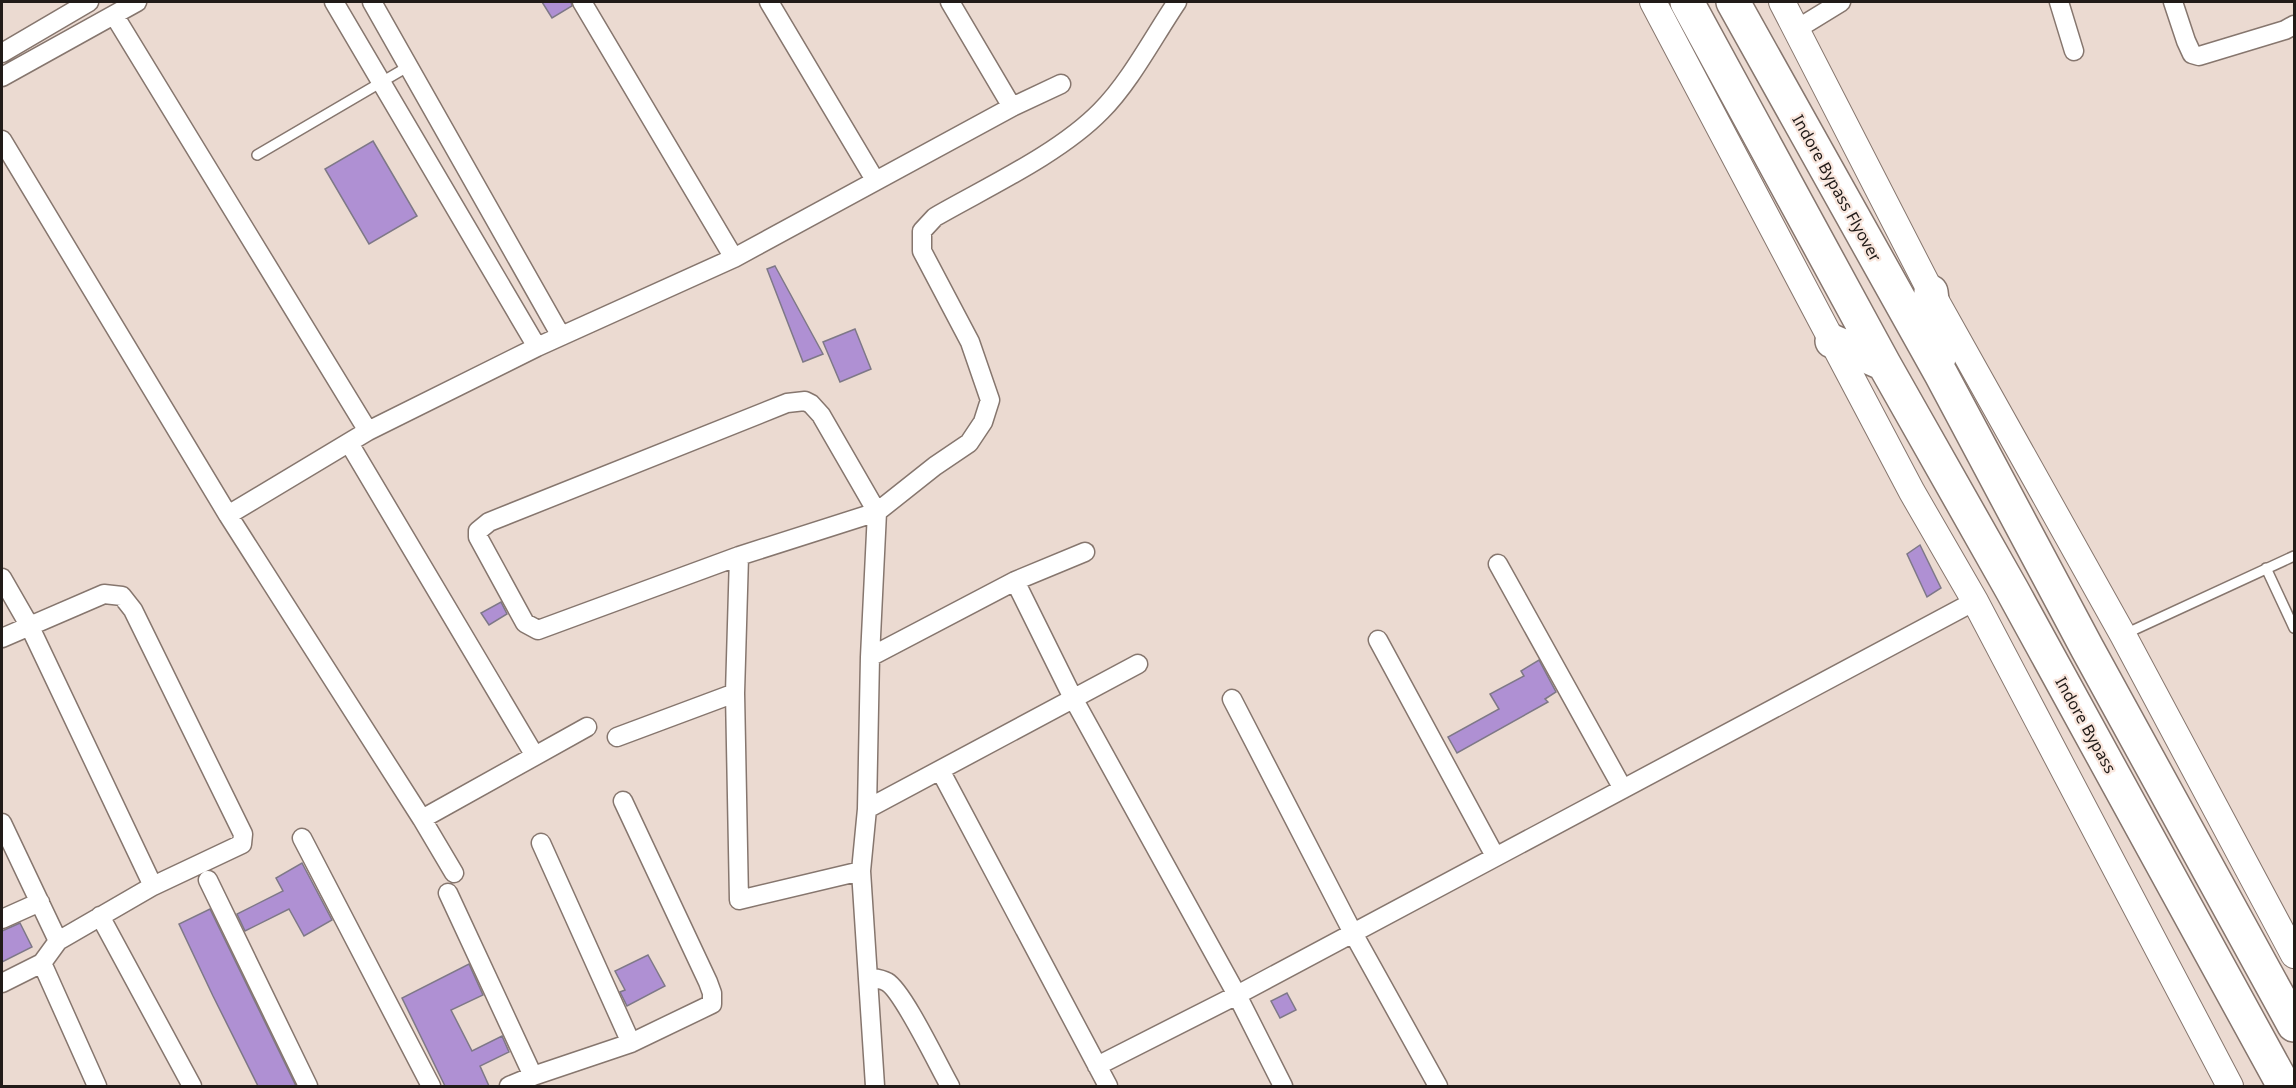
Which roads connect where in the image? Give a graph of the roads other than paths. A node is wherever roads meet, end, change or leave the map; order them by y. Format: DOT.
graph roads {
  1 [pos="89,2"];
  2 [pos="136,2"];
  3 [pos="334,2"];
  4 [pos="372,2"];
  5 [pos="582,2"];
  6 [pos="769,2"];
  7 [pos="950,2"];
  8 [pos="1177,2"];
  9 [pos="1653,2"];
  10 [pos="1688,2"];
  11 [pos="1733,2"];
  12 [pos="1782,2"];
  13 [pos="1841,2"];
  14 [pos="2058,2"];
  15 [pos="2173,2"];
  16 [pos="59,9"];
  17 [pos="114,15"];
  18 [pos="2295,25"];
  19 [pos="1797,29"];
  20 [pos="2074,51"];
  21 [pos="2,53"];
  22 [pos="409,66"];
  23 [pos="2,77"];
  24 [pos="382,82"];
  25 [pos="1061,84"];
  26 [pos="1012,107"];
  27 [pos="2,140"];
  28 [pos="257,155"];
  29 [pos="876,180"];
  30 [pos="734,258"];
  31 [pos="1931,292"];
  32 [pos="561,336"];
  33 [pos="1832,341"];
  34 [pos="537,347"];
  35 [pos="1884,364"];
  36 [pos="1941,374"];
  37 [pos="368,431"];
  38 [pos="350,443"];
  39 [pos="877,512"];
  40 [pos="228,515"];
  41 [pos="1085,552"];
  42 [pos="739,556"];
  43 [pos="2295,556"];
  44 [pos="1498,564"];
  45 [pos="2266,568"];
  46 [pos="2,578"];
  47 [pos="1015,581"];
  48 [pos="1975,601"];
  49 [pos="2295,603"];
  50 [pos="2285,608"];
  51 [pos="29,625"];
  52 [pos="2295,628"];
  53 [pos="2123,635"];
  54 [pos="2,638"];
  55 [pos="1378,639"];
  56 [pos="870,657"];
  57 [pos="1138,664"];
  58 [pos="735,693"];
  59 [pos="1073,699"];
  60 [pos="1232,699"];
  61 [pos="587,727"];
  62 [pos="617,737"];
  63 [pos="535,756"];
  64 [pos="940,770"];
  65 [pos="1623,789"];
  66 [pos="623,801"];
  67 [pos="867,809"];
  68 [pos="422,819"];
  69 [pos="2,823"];
  70 [pos="302,838"];
  71 [pos="541,843"];
  72 [pos="1495,856"];
  73 [pos="861,871"];
  74 [pos="454,873"];
  75 [pos="208,880"];
  76 [pos="153,886"];
  77 [pos="448,894"];
  78 [pos="40,902"];
  79 [pos="100,916"];
  80 [pos="2,919"];
  81 [pos="1353,933"];
  82 [pos="58,941"];
  83 [pos="2295,955"];
  84 [pos="42,963"];
  85 [pos="868,977"];
  86 [pos="2,983"];
  87 [pos="1237,995"];
  88 [pos="2295,1025"];
  89 [pos="632,1043"];
  90 [pos="1097,1066"];
  91 [pos="533,1076"];
  92 [pos="96,1086"];
  93 [pos="192,1086"];
  94 [pos="308,1086"];
  95 [pos="431,1086"];
  96 [pos="509,1086"];
  97 [pos="875,1086"];
  98 [pos="950,1086"];
  99 [pos="1108,1086"];
  100 [pos="1283,1086"];
  101 [pos="1438,1086"];
  102 [pos="2230,1086"];
  103 [pos="2284,1086"];
  1 -- 16 [label="street"];
  2 -- 17 [label="street"];
  3 -- 24 [label="street"];
  4 -- 22 [label="street"];
  5 -- 30 [label="street"];
  6 -- 29 [label="street"];
  7 -- 26 [label="street"];
  8 -- 39 [label="street"];
  9 -- 33 [label="street"];
  10 -- 35 [label="highway"];
  11 -- 36 [label="highway, Indore Bypass Flyover"];
  12 -- 19 [label="street"];
  13 -- 19 [label="street"];
  14 -- 20 [label="street"];
  15 -- 18 [label="street"];
  16 -- 21 [label="street"];
  17 -- 23 [label="street"];
  17 -- 37 [label="street"];
  19 -- 31 [label="street"];
  22 -- 24 [label="lane"];
  22 -- 32 [label="street"];
  24 -- 28 [label="lane"];
  24 -- 34 [label="street"];
  25 -- 26 [label="street"];
  26 -- 29 [label="street"];
  27 -- 40 [label="street"];
  29 -- 30 [label="street"];
  30 -- 32 [label="street"];
  31 -- 36 [label="highway"];
  31 -- 53 [label="street"];
  32 -- 34 [label="street"];
  33 -- 35 [label="highway"];
  33 -- 48 [label="street"];
  34 -- 37 [label="street"];
  35 -- 103 [label="highway, Indore Bypass"];
  36 -- 88 [label="highway"];
  37 -- 38 [label="street"];
  38 -- 40 [label="street"];
  38 -- 63 [label="street"];
  39 -- 42 [label="street"];
  39 -- 42 [label="street"];
  39 -- 56 [label="street"];
  40 -- 68 [label="street"];
  41 -- 47 [label="street"];
  42 -- 58 [label="street"];
  43 -- 45 [label="lane"];
  44 -- 65 [label="street"];
  45 -- 50 [label="lane"];
  45 -- 53 [label="lane"];
  46 -- 51 [label="street"];
  47 -- 56 [label="street"];
  47 -- 59 [label="street"];
  48 -- 65 [label="street"];
  48 -- 102 [label="street"];
  49 -- 50 [label="lane"];
  50 -- 52 [label="lane"];
  51 -- 54 [label="street"];
  51 -- 76 [label="street"];
  51 -- 76 [label="street"];
  53 -- 83 [label="street"];
  55 -- 72 [label="street"];
  56 -- 67 [label="street"];
  57 -- 59 [label="street"];
  58 -- 62 [label="street"];
  58 -- 73 [label="street"];
  59 -- 64 [label="street"];
  59 -- 87 [label="street"];
  60 -- 81 [label="street"];
  61 -- 63 [label="street"];
  63 -- 68 [label="street"];
  64 -- 67 [label="street"];
  64 -- 90 [label="street"];
  65 -- 72 [label="street"];
  66 -- 89 [label="street"];
  67 -- 73 [label="street"];
  68 -- 74 [label="street"];
  69 -- 78 [label="street"];
  70 -- 95 [label="street"];
  71 -- 89 [label="street"];
  72 -- 81 [label="street"];
  73 -- 85 [label="street"];
  75 -- 94 [label="street"];
  76 -- 79 [label="street"];
  77 -- 91 [label="street"];
  78 -- 80 [label="street"];
  78 -- 82 [label="street"];
  79 -- 82 [label="street"];
  79 -- 93 [label="street"];
  81 -- 87 [label="street"];
  81 -- 101 [label="street"];
  82 -- 84 [label="street"];
  84 -- 86 [label="street"];
  84 -- 92 [label="street"];
  85 -- 97 [label="street"];
  85 -- 98 [label="street"];
  87 -- 90 [label="street"];
  87 -- 100 [label="street"];
  89 -- 91 [label="street"];
  90 -- 99 [label="street"];
  91 -- 96 [label="street"];
}
